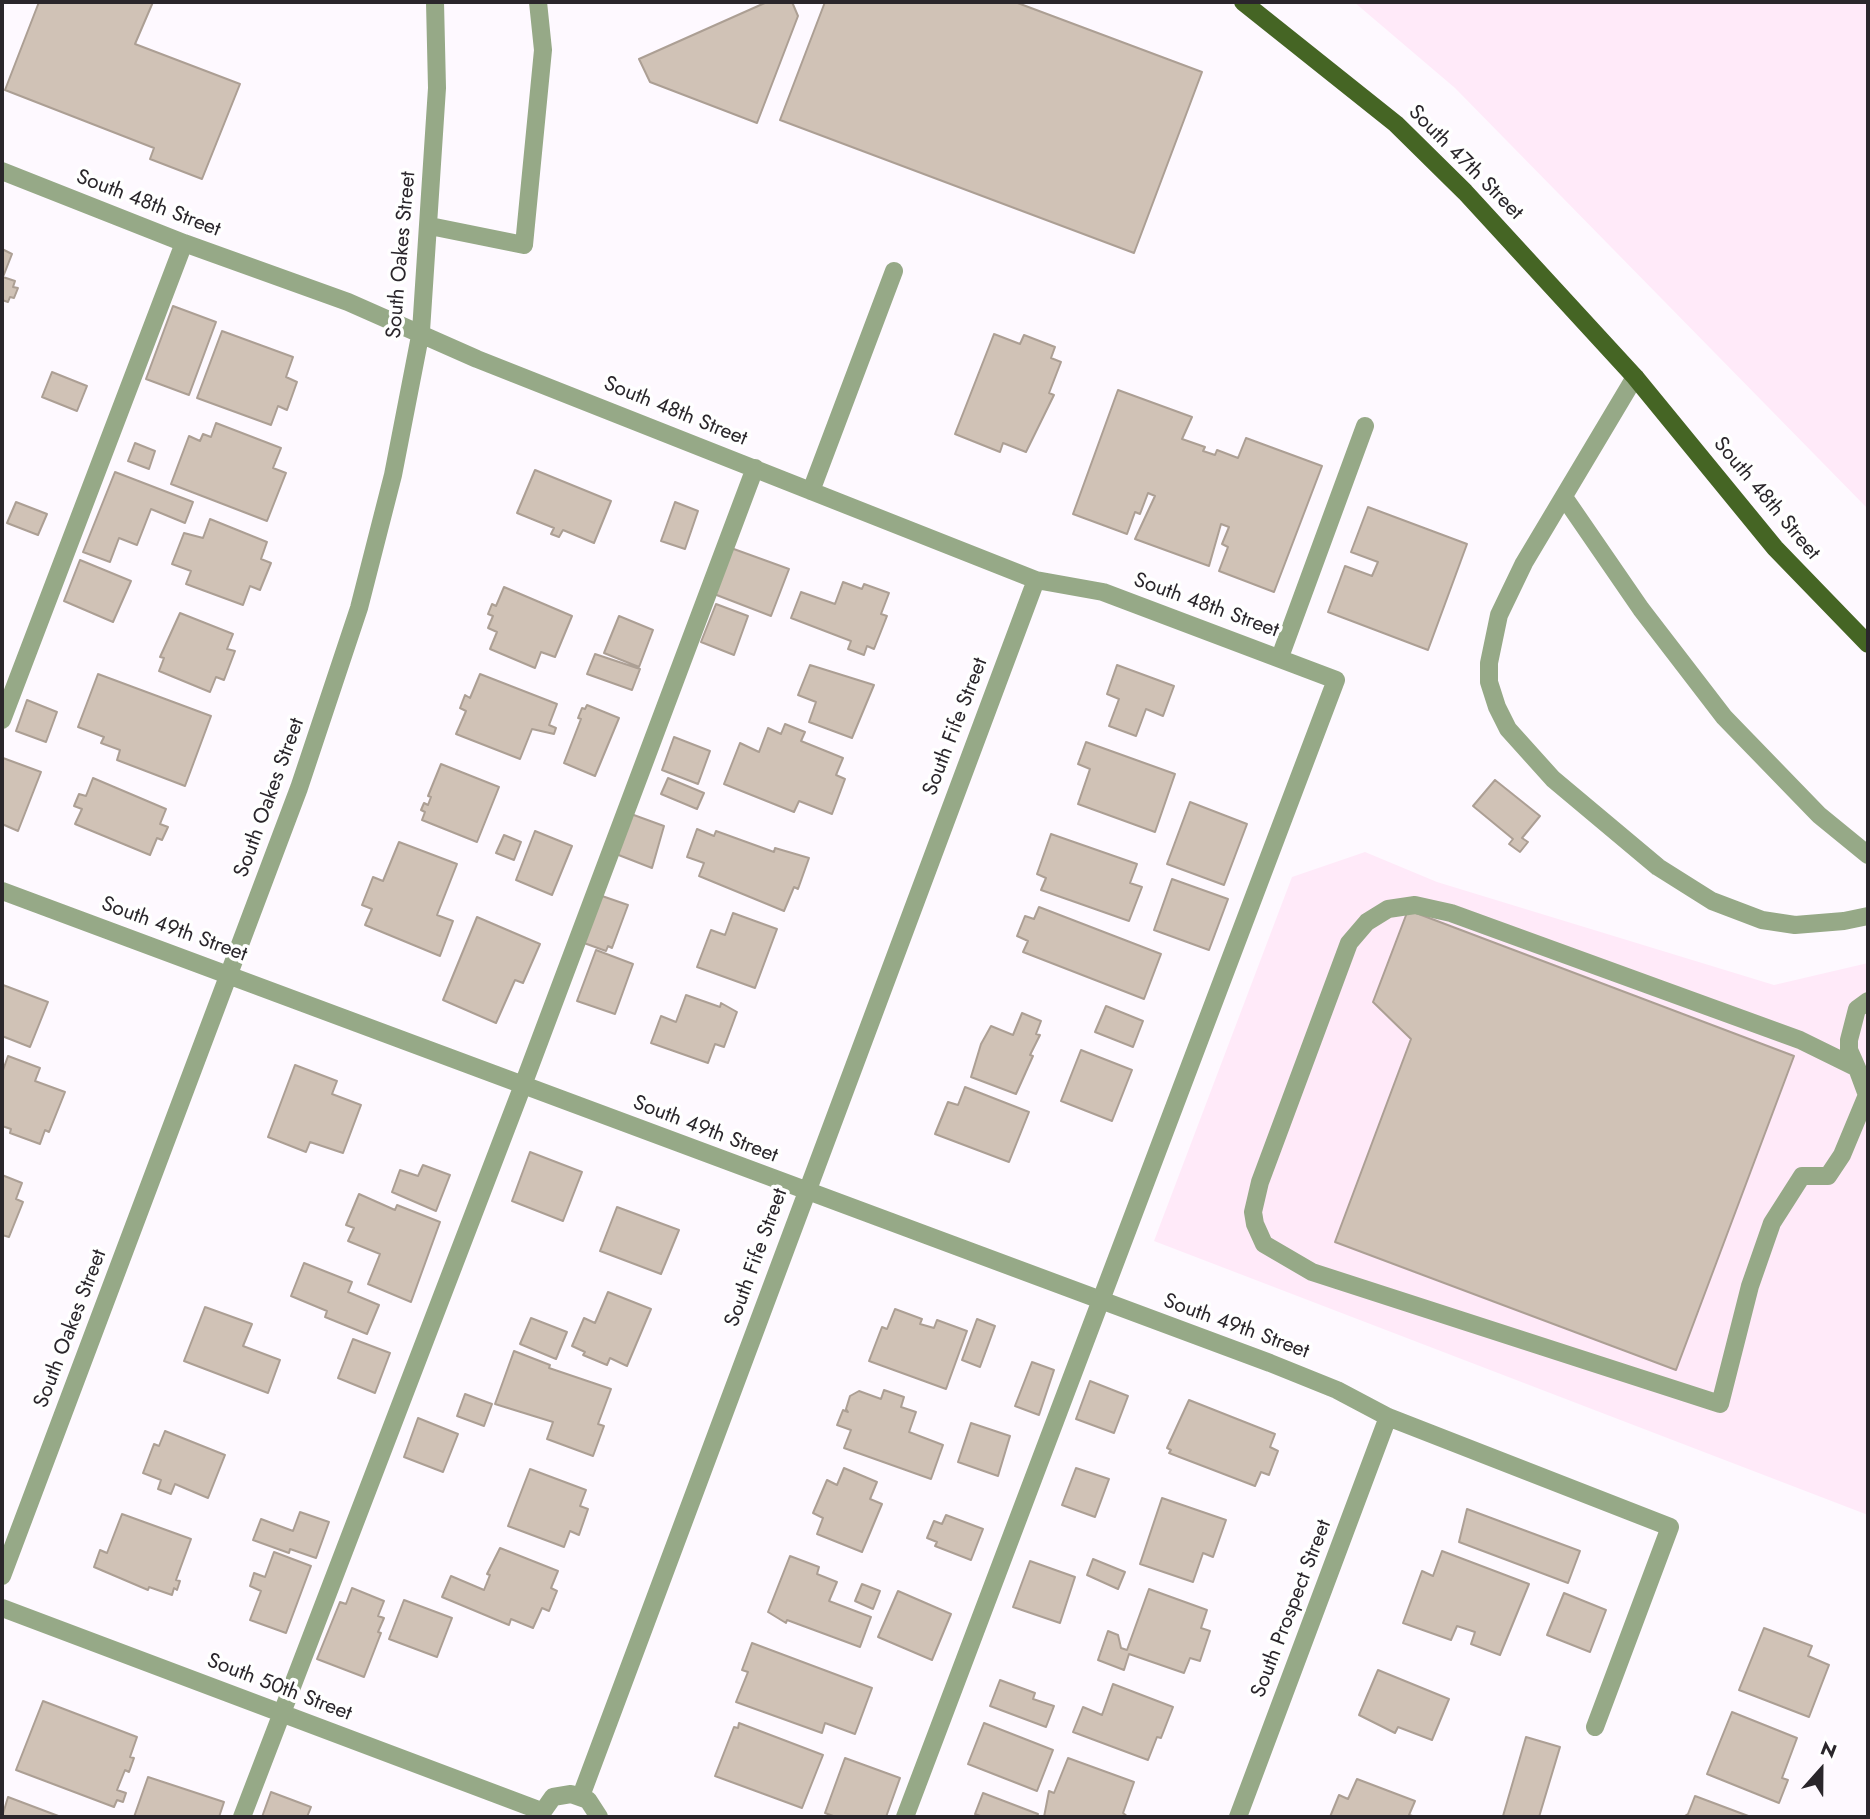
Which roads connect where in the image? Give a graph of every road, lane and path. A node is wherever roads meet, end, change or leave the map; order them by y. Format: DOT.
graph roads {
  1 [pos="435,2"];
  2 [pos="538,2"];
  3 [pos="1243,2"];
  4 [pos="2,172"];
  5 [pos="430,226"];
  6 [pos="184,243"];
  7 [pos="894,271"];
  8 [pos="421,331"];
  9 [pos="1635,377"];
  10 [pos="1365,426"];
  11 [pos="755,468"];
  12 [pos="811,491"];
  13 [pos="1564,497"];
  14 [pos="1036,580"];
  15 [pos="1868,644"];
  16 [pos="1280,657"];
  17 [pos="2,720"];
  18 [pos="1868,855"];
  19 [pos="2,891"];
  20 [pos="1868,916"];
  21 [pos="230,975"];
  22 [pos="1868,1000"];
  23 [pos="1857,1068"];
  24 [pos="523,1085"];
  25 [pos="805,1192"];
  26 [pos="1100,1301"];
  27 [pos="1388,1417"];
  28 [pos="2,1576"];
  29 [pos="2,1608"];
  30 [pos="282,1713"];
  31 [pos="1595,1727"];
  32 [pos="580,1796"];
  33 [pos="540,1814"];
  34 [pos="243,1817"];
  35 [pos="599,1817"];
  36 [pos="905,1817"];
  37 [pos="1238,1817"];
  1 -- 5 [label="street, South Oakes Street"];
  2 -- 5 [label="street"];
  3 -- 9 [label="main road, South 47th Street"];
  4 -- 6 [label="street, South 48th Street"];
  5 -- 8 [label="street, South Oakes Street"];
  6 -- 8 [label="street, South 48th Street"];
  6 -- 17 [label="street"];
  7 -- 12 [label="street"];
  8 -- 11 [label="street, South 48th Street"];
  8 -- 21 [label="street, South Oakes Street"];
  9 -- 13 [label="street"];
  9 -- 15 [label="main road, South 48th Street"];
  10 -- 16 [label="street"];
  11 -- 12 [label="street, South 48th Street"];
  11 -- 24 [label="street"];
  12 -- 14 [label="street, South 48th Street"];
  13 -- 18 [label="street"];
  13 -- 20 [label="street"];
  14 -- 16 [label="street, South 48th Street"];
  14 -- 25 [label="street, South Fife Street"];
  16 -- 26 [label="street, South 48th Street"];
  19 -- 21 [label="street, South 49th Street"];
  21 -- 24 [label="street, South 49th Street"];
  21 -- 28 [label="street, South Oakes Street"];
  22 -- 23 [label="street"];
  23 -- 23 [label="street"];
  24 -- 25 [label="street, South 49th Street"];
  24 -- 30 [label="street"];
  25 -- 26 [label="street, South 49th Street"];
  25 -- 32 [label="street, South Fife Street"];
  26 -- 27 [label="street, South 49th Street"];
  26 -- 36 [label="street"];
  27 -- 31 [label="street, South 49th Street"];
  27 -- 37 [label="street, South Prospect Street"];
  29 -- 30 [label="street, South 50th Street"];
  30 -- 33 [label="street, South 50th Street"];
  30 -- 34 [label="street"];
  32 -- 33 [label="street"];
  32 -- 35 [label="street"];
}
